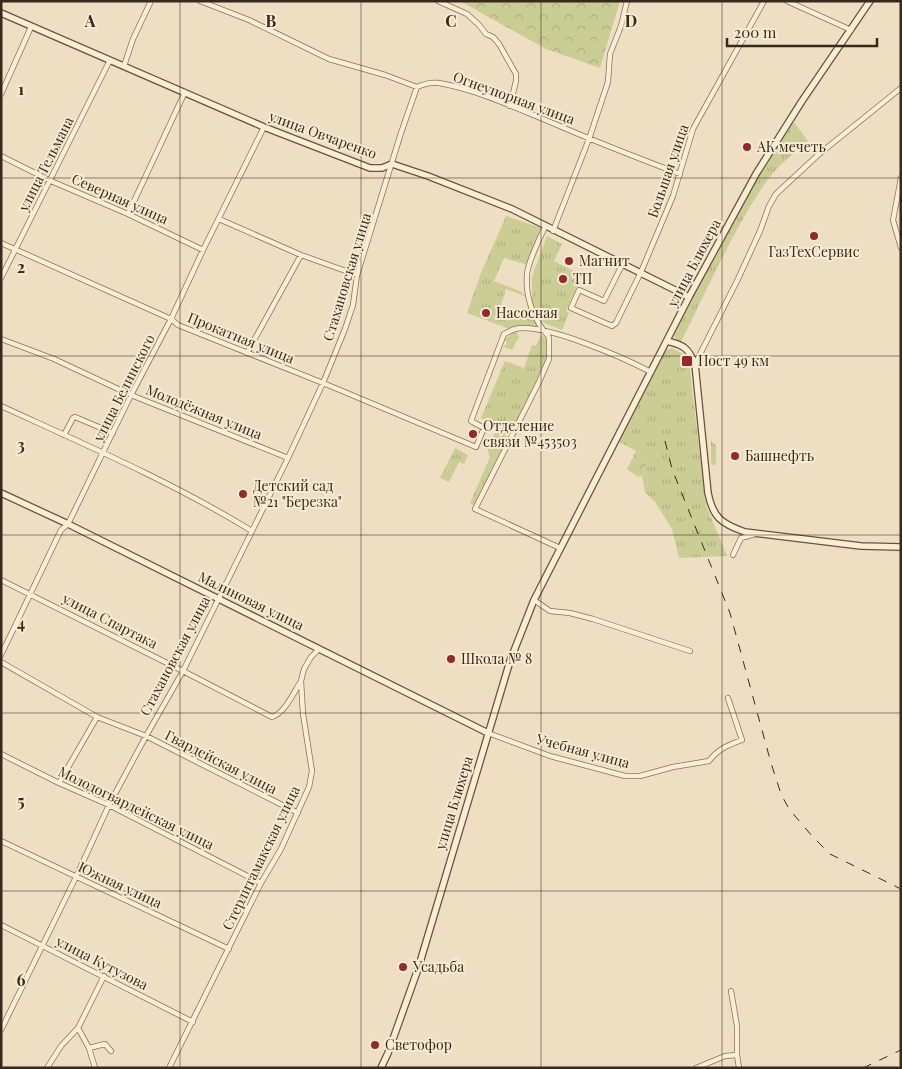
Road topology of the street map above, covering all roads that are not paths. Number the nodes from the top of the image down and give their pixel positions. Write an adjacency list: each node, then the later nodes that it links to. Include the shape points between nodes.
1 (151, 1): 12 (street)
2 (200, 1): 13 (street, Огнеупорная улица, via 249,20 329,59)
3 (438, 1): 17 (street, via 467,14 499,44 516,74)
4 (627, 1): 19 (street, via 610,54 608,82)
5 (764, 1): 22 (street, Большая улица, via 693,129)
6 (787, 1): 10 (street)
7 (870, 1): 10 (main road, улица Блюхера)
8 (1, 13): 9 (main road, улица Овчаренко)
9 (31, 26): 11 (main road, улица Овчаренко); 16 (street)
10 (850, 30): 38 (main road, улица Блюхера, via 756,174)
11 (110, 60): 12 (main road, улица Овчаренко); 24 (street, улица Тельмана)
12 (124, 66): 15 (main road, улица Овчаренко)
13 (417, 87): 17 (street, Огнеупорная улица, via 438,83); 21 (street, Стахановская улица)
14 (901, 88): 44 (street, via 818,155 776,194 734,288)
15 (185, 92): 18 (main road, улица Овчаренко); 25 (street)
16 (1, 94)
17 (510, 106): 19 (street, Огнеупорная улица)
18 (264, 127): 21 (main road, улица Овчаренко, via 370,168); 26 (street, улица Белинского)
19 (589, 139): 22 (street, Огнеупорная улица); 28 (street)
20 (1, 156): 24 (street, Северная улица)
21 (392, 164): 27 (main road, улица Овчаренко, via 512,209); 36 (street, Стахановская улица)
22 (680, 174): 35 (street, Большая улица)
23 (901, 178): 30 (street, via 893,220)
24 (50, 181): 25 (street, Северная улица); 31 (street, улица Тельмана)
25 (128, 214): 32 (street, Северная улица)
26 (218, 220): 32 (street, улица Белинского); 33 (street)
27 (545, 227): 28 (main road, улица Овчаренко); 40 (street, via 526,274 530,305)
28 (553, 231): 34 (main road, улица Овчаренко)
29 (1, 243): 31 (street, Прокатная улица)
30 (901, 248)
31 (16, 249): 37 (street, улица Тельмана); 39 (street, Прокатная улица)
32 (203, 250): 39 (street, улица Белинского)
33 (300, 256): 36 (street); 43 (street)
34 (622, 265): 35 (main road, улица Овчаренко); 35 (street, Большая улица, via 604,301 579,290 571,308 612,326)
35 (641, 272): 38 (main road, улица Овчаренко)
36 (358, 275): 46 (street, Стахановская улица, via 353,305)
37 (1, 278)
38 (689, 297): 42 (main road, улица Блюхера)
39 (171, 319): 43 (street, Прокатная улица, via 178,326); 47 (street, улица Белинского)
40 (542, 330): 45 (street, via 619,356); 46 (street, Прокатная улица, via 515,329 504,334 471,421 484,428 476,447); 58 (street, via 549,337 549,359 475,509)
41 (1, 339): 47 (street, Молодёжная улица, via 54,359)
42 (667, 341): 44 (main road, via 690,352); 45 (main road, улица Блюхера)
43 (247, 353): 46 (street, Прокатная улица)
44 (695, 364): 56 (main road, via 712,507 716,516 727,525)
45 (651, 372): 58 (main road, улица Блюхера)
46 (323, 383): 52 (street, Стахановская улица)
47 (131, 395): 49 (street, улица Белинского); 52 (street, Молодёжная улица)
48 (1, 406): 50 (street)
49 (113, 433): 50 (street, via 75,417); 51 (street, улица Белинского)
50 (64, 435): 51 (street)
51 (104, 453): 54 (street, улица Белинского); 55 (street, via 210,505)
52 (288, 458): 55 (street, Стахановская улица)
53 (1, 493): 54 (main road, Малиновая улица)
54 (68, 524): 61 (street, улица Белинского, via 61,530); 62 (main road, Малиновая улица)
55 (252, 531): 62 (street, Стахановская улица)
56 (758, 533): 57 (main road, via 817,542); 59 (street, via 741,538)
57 (901, 547)
58 (560, 548): 63 (main road, улица Блюхера)
59 (733, 554)
60 (1, 580): 61 (street, улица Спартака)
61 (30, 593): 66 (street, улица Белинского); 68 (street, улица Спартака)
62 (218, 600): 64 (main road, Малиновая улица); 68 (street, Стахановская улица)
63 (534, 600): 65 (street, via 550,611 593,619); 72 (main road, улица Блюхера, via 510,661)
64 (319, 649): 69 (street, Стерлитамакская улица, via 304,669); 72 (main road, Малиновая улица)
65 (690, 651)
66 (1, 655)
67 (1, 662): 71 (street, Гвардейская улица)
68 (183, 671): 69 (street, улица Спартака, via 272,718 282,710); 73 (street, Стахановская улица)
69 (301, 681): 77 (street, Стерлитамакская улица, via 312,771)
70 (728, 698): 72 (street, Учебная улица, via 742,740 723,748 709,761 673,766 640,776 625,776 550,756)
71 (97, 717): 73 (street, Гвардейская улица); 75 (street)
72 (488, 733): 97 (main road, улица Блюхера, via 418,969)
73 (146, 736): 76 (street, Стахановская улица); 77 (street, Гвардейская улица)
74 (1, 754): 75 (street, Молодогвардейская улица)
75 (59, 783): 76 (street, Молодогвардейская улица)
76 (109, 806): 79 (street, Стахановская улица); 80 (street, Молодогвардейская улица)
77 (298, 813): 80 (street, Стерлитамакская улица)
78 (1, 841): 79 (street, Южная улица)
79 (76, 877): 82 (street, Стахановская улица); 83 (street, Южная улица)
80 (262, 884): 83 (street, Стерлитамакская улица)
81 (1, 926): 82 (street, улица Кутузова)
82 (43, 946): 84 (street, улица Кутузова); 87 (street, Стахановская улица)
83 (229, 949): 88 (street, Стерлитамакская улица)
84 (104, 976): 88 (street, улица Кутузова); 89 (street)
85 (731, 991): 93 (street, via 737,1026)
86 (1, 1015): 87 (street)
87 (7, 1018): 90 (street, Стахановская улица)
88 (193, 1022): 96 (street, Стерлитамакская улица)
89 (78, 1028): 91 (street); 94 (street)
90 (1, 1030)
91 (89, 1048): 92 (street, via 105,1044); 95 (street)
92 (111, 1051)
93 (737, 1055): 98 (street, via 725,1056); 99 (street)
94 (47, 1068)
95 (96, 1068)
96 (169, 1068)
97 (381, 1068)
98 (696, 1068)
99 (739, 1068)

